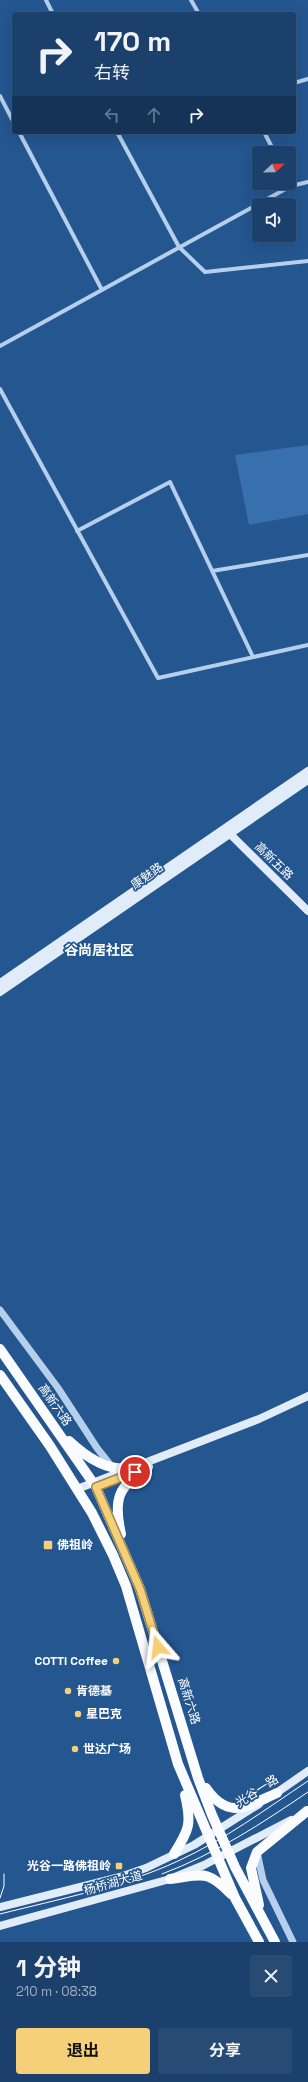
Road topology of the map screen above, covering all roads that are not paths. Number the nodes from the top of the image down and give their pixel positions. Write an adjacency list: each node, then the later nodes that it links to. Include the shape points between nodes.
1 (46, 0): 3 (street)
2 (191, 0): 4 (street)
3 (52, 12)
4 (198, 12)
5 (308, 79): 6 (street)
6 (296, 82)
7 (0, 96): 8 (street)
8 (12, 119)
9 (20, 134): 18 (street)
10 (118, 134): 16 (street)
11 (265, 134): 12 (street)
12 (271, 146)
13 (308, 182): 14 (street)
14 (296, 185)
15 (284, 190): 16 (street)
16 (179, 246): 17 (street, via 205,272); 18 (street)
17 (308, 261)
18 (102, 290): 19 (street)
19 (0, 346)
20 (0, 389): 21 (street)
21 (77, 531): 23 (street, via 170,482); 25 (street, via 158,678)
22 (308, 555): 23 (street)
23 (212, 571): 25 (street)
24 (308, 645): 25 (street)
25 (253, 657)
26 (308, 771): 28 (main road, 康魅路)
27 (308, 780): 28 (main road, 康魅路)
28 (227, 831): 29 (main road, 高新五路); 30 (main road, 康魅路); 31 (main road, 康魅路)
29 (308, 911)
30 (0, 983)
31 (0, 992)
32 (0, 1310): 39 (street)
33 (0, 1349): 37 (main road, 高新六路)
34 (0, 1375): 42 (main road)
35 (308, 1396): 38 (main road, via 259,1419)
36 (308, 1401): 40 (main road, via 261,1424)
37 (56, 1429): 39 (main road, via 82,1453); 41 (main road, 高新六路)
38 (136, 1466): 39 (main road, via 125,1470); 41 (main road)
39 (112, 1467)
40 (148, 1467): 41 (main road); 43 (main road, via 127,1481 120,1492 118,1523)
41 (95, 1485): 42 (main road); 43 (main road, 高新六路)
42 (79, 1491): 44 (main road, via 113,1554 126,1586)
43 (125, 1553): 46 (main road, 高新六路, via 140,1589)
44 (178, 1764): 50 (main road); 53 (main road, via 190,1814 187,1833)
45 (308, 1771): 47 (main road, 光谷一路)
46 (198, 1778): 47 (main road, via 218,1803 232,1809 242,1808); 49 (main road, 高新六路)
47 (277, 1793): 49 (main road, 光谷一路)
48 (308, 1811): 51 (main road); 52 (main road)
49 (219, 1830): 50 (main road, 杨桥湖大道); 52 (main road, 高新六路)
50 (208, 1836): 53 (main road, 杨桥湖大道); 54 (main road)
51 (257, 1852): 58 (main road, via 251,1868); 62 (street, via 263,1880)
52 (229, 1853): 54 (main road, 杨桥湖大道); 58 (main road, 高新六路)
53 (174, 1854): 57 (main road, 杨桥湖大道, via 120,1877)
54 (218, 1858): 55 (main road, 杨桥湖大道); 56 (main road)
55 (170, 1879): 56 (main road, via 204,1875 213,1877); 59 (main road, 杨桥湖大道)
56 (235, 1898): 60 (main road)
57 (0, 1907)
58 (262, 1916): 61 (main road, 高新六路)
59 (0, 1926)
60 (259, 1942)
61 (274, 1942)
62 (293, 1942)

